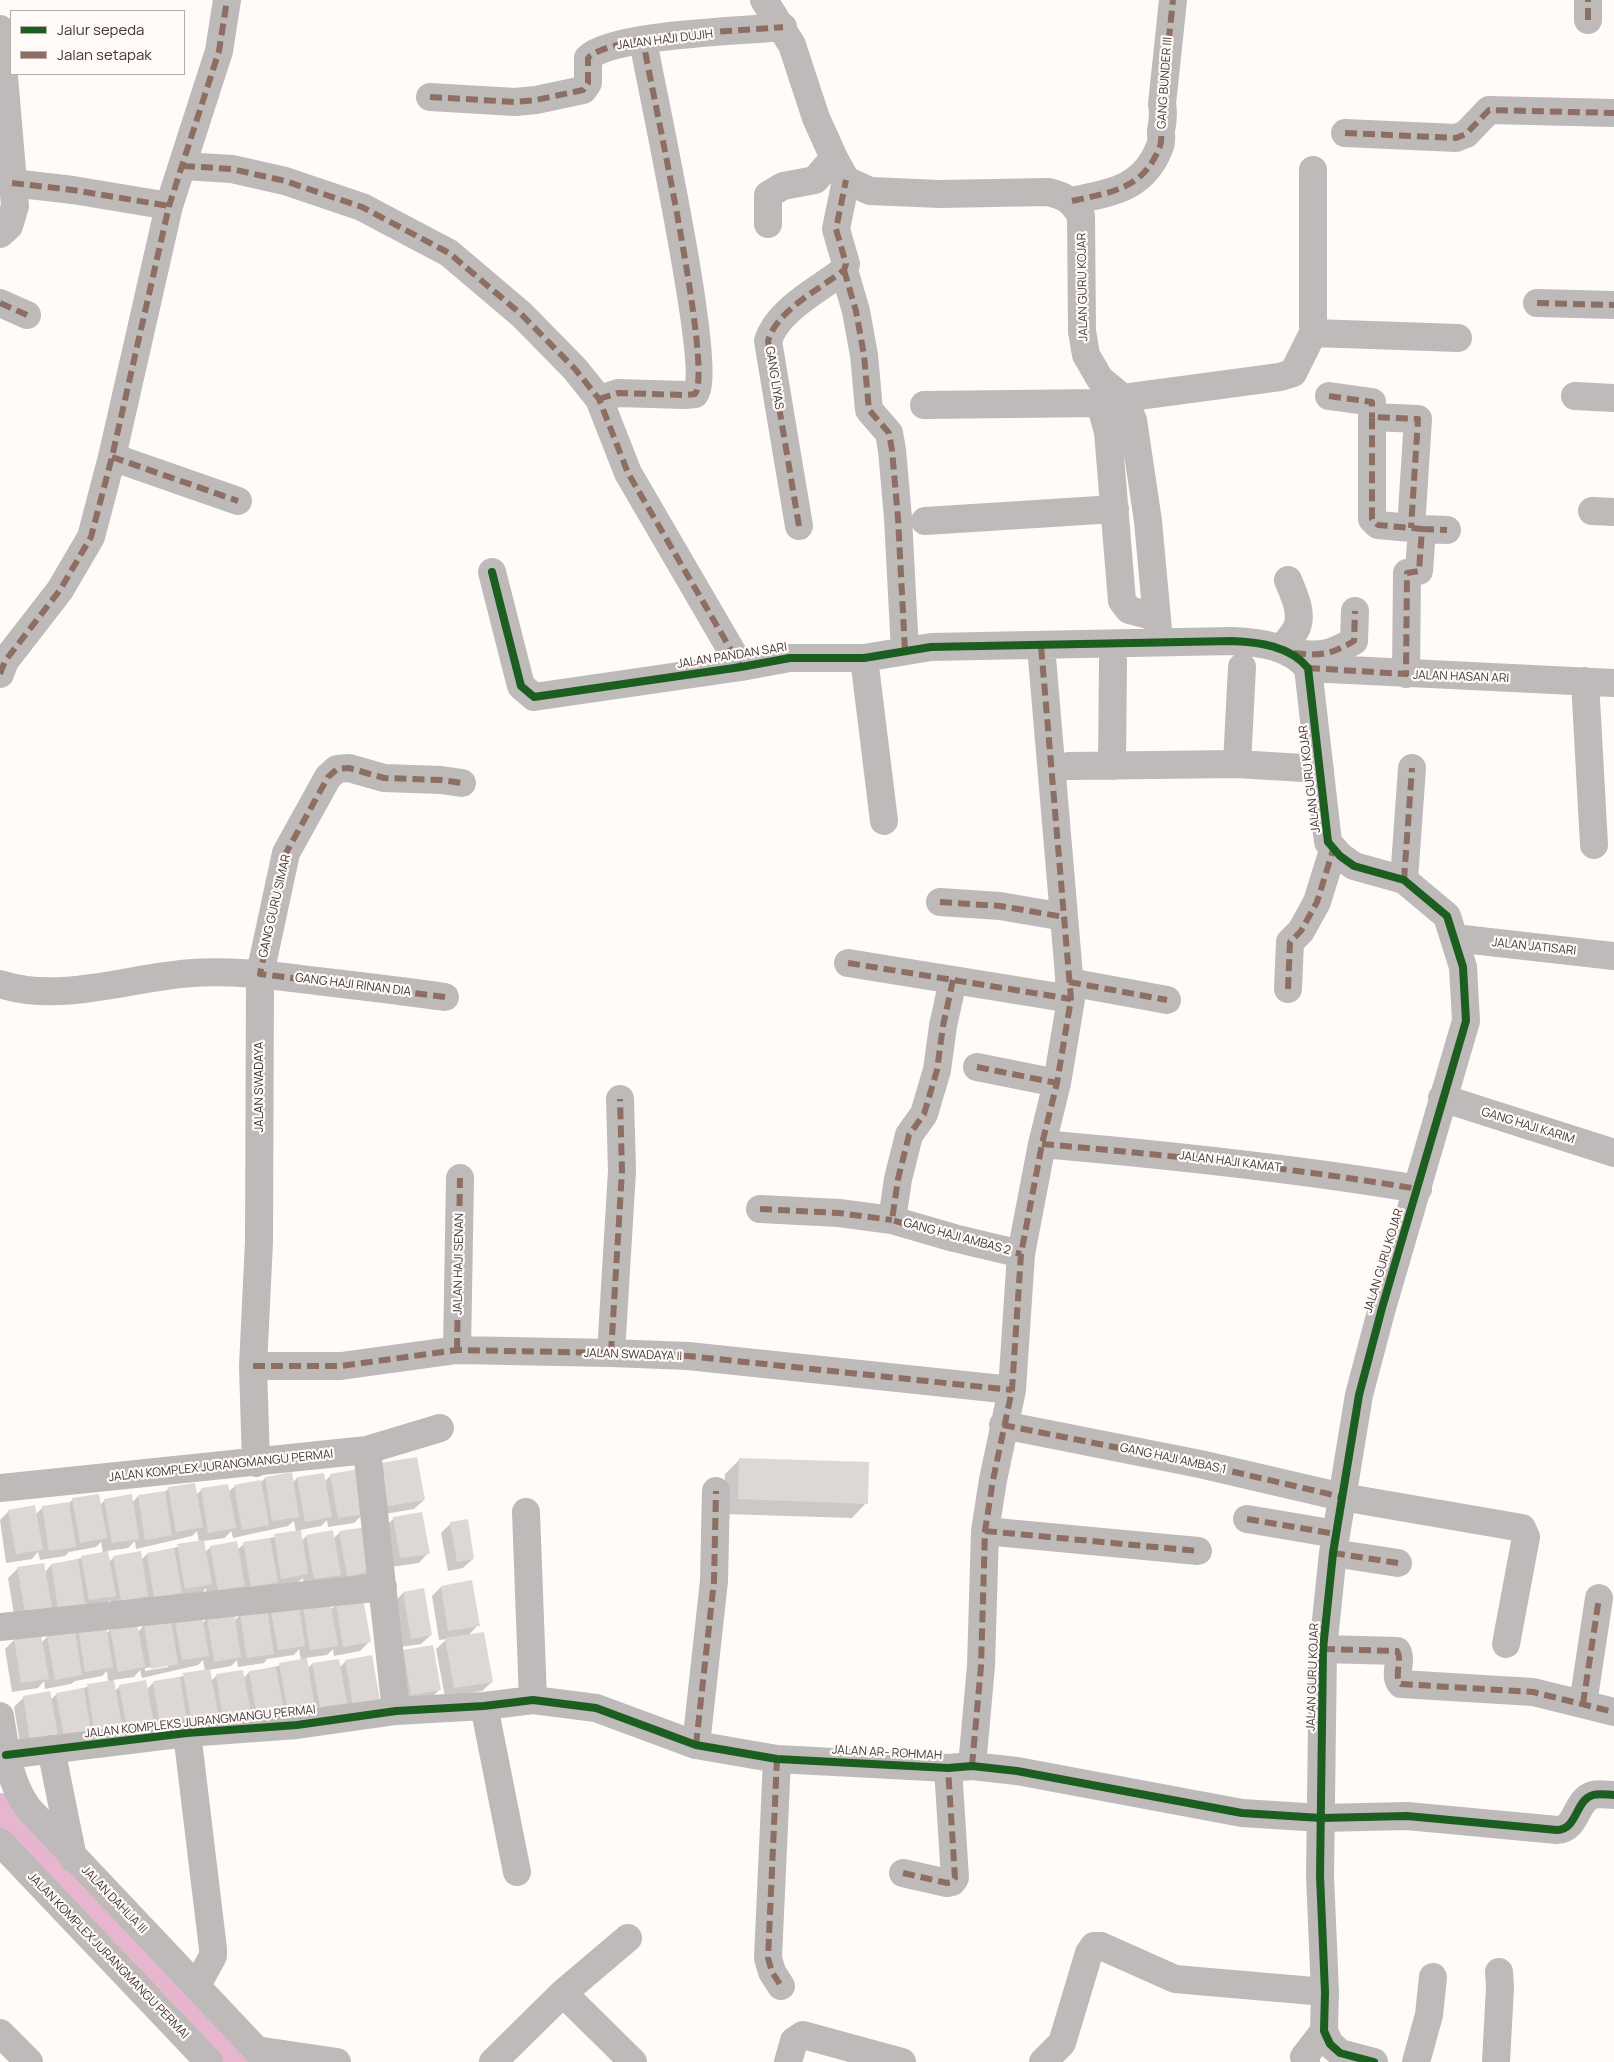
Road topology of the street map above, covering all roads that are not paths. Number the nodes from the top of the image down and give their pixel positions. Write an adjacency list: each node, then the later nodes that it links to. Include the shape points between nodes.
1 (227, 0): 11 (street, via 219,51)
2 (764, 0): 4 (street)
3 (1173, 0): 15 (street, GANG BUNDER III, via 1161,144 1151,165 1143,176 1114,191)
4 (783, 27): 6 (street, JALAN HAJI DUJIH); 13 (street)
5 (0, 29): 9 (street)
6 (643, 40): 7 (street, JALAN HAJI DUJIH, via 593,52 588,58 588,83 583,90 515,102); 29 (street, via 689,285 698,353 698,384 694,394 685,396 618,393)
7 (430, 97)
8 (1614, 113): 10 (street, via 1489,110 1466,134 1456,138)
9 (4, 132): 14 (street)
10 (1345, 132)
11 (183, 166): 16 (street); 29 (street, via 232,169 285,181 362,207 449,253 522,315 575,369)
12 (1313, 170): 24 (street)
13 (840, 181): 15 (street, via 870,191 940,194 1048,192 1064,195); 17 (street, via 815,180 783,186 768,195); 19 (street, via 836,229 846,264)
14 (12, 183): 16 (street); 18 (street, via 15,206 8,226)
15 (1072, 202): 30 (street, JALAN GURU KOJAR, via 1082,216 1082,332 1086,355)
16 (169, 206): 33 (street)
17 (768, 224)
18 (0, 234)
19 (844, 270): 37 (street, GANG LIYAS, via 772,328 768,341); 44 (street, via 864,355 869,410 889,433 892,450)
20 (0, 303): 23 (street)
21 (1537, 303): 22 (street)
22 (1614, 306)
23 (27, 315)
24 (1313, 333): 25 (street); 30 (street, via 1293,373 1288,376)
25 (1458, 338)
26 (1329, 396): 32 (street, via 1372,402)
27 (1575, 396): 28 (street)
28 (1614, 398)
29 (599, 399): 48 (street, via 628,474)
30 (1112, 400): 31 (street); 35 (street, via 1108,432); 42 (street, via 1134,429 1148,521)
31 (924, 405)
32 (1372, 416): 38 (street, via 1418,419); 38 (street, via 1372,519 1378,525)
33 (112, 457): 34 (street); 50 (street, via 91,537 60,590 5,661)
34 (238, 501)
35 (1115, 509): 36 (street); 42 (street, via 1122,601 1129,610)
36 (925, 521)
37 (799, 526)
38 (1426, 529): 51 (street, via 1419,571 1407,573)
39 (492, 572): 48 (street, JALAN PANDAN SARI, via 521,686 534,697)
40 (1288, 580): 45 (street, via 1296,598 1299,622)
41 (1355, 611): 45 (street, via 1354,641 1321,656)
42 (1158, 629): 43 (street, JALAN PANDAN SARI); 45 (street, via 1250,642)
43 (1041, 646): 44 (street, JALAN PANDAN SARI, via 931,647); 65 (street, via 1056,792)
44 (905, 651): 46 (street, JALAN PANDAN SARI)
45 (1293, 657): 51 (street, JALAN HASAN ARI); 58 (street, JALAN GURU KOJAR)
46 (864, 658): 48 (street, JALAN PANDAN SARI, via 790,658); 60 (street)
47 (1113, 660): 56 (street)
48 (741, 667)
49 (1242, 667): 54 (street)
50 (0, 674)
51 (1406, 674): 52 (street, JALAN HASAN ARI)
52 (1585, 682): 53 (street, JALAN HASAN ARI); 61 (street)
53 (1614, 683)
54 (1237, 764): 56 (street); 58 (street)
55 (1069, 766): 56 (street)
56 (1112, 766)
57 (1412, 768): 63 (street)
58 (1320, 769): 62 (street, JALAN GURU KOJAR, via 1328,842)
59 (462, 783): 69 (street, GANG GURU SIMAR, via 397,780 349,768 337,769 328,777 286,853)
60 (884, 821)
61 (1594, 845)
62 (1333, 850): 63 (street, JALAN GURU KOJAR, via 1364,870); 72 (street, via 1317,902 1301,931 1290,942)
63 (1404, 880): 66 (street, JALAN GURU KOJAR, via 1447,916)
64 (940, 902): 65 (street, via 1000,906)
65 (1064, 917): 73 (street)
66 (1454, 938): 67 (street, JALAN JATISARI); 78 (street, JALAN GURU KOJAR, via 1464,967 1466,1021)
67 (1614, 956)
68 (848, 963): 70 (street)
69 (260, 974): 71 (street, via 192,973 90,988 49,990 11,988); 74 (street, GANG HAJI RINAN DIA); 89 (street, JALAN SWADAYA, via 259,1242)
70 (953, 980): 73 (street); 85 (street, GANG HAJI AMBAS 2, via 937,1070 924,1114 909,1136)
71 (0, 984)
72 (1288, 989)
73 (1070, 991): 75 (street); 77 (street)
74 (446, 997)
75 (1166, 1000)
76 (977, 1067): 77 (street)
77 (1057, 1083): 80 (street)
78 (1442, 1098): 81 (street, GANG HAJI KARIM); 83 (street, JALAN GURU KOJAR)
79 (620, 1099): 88 (street, via 622,1171)
80 (1042, 1144): 83 (street, JALAN HAJI KAMAT, via 1178,1156); 86 (street)
81 (1614, 1153)
82 (460, 1178): 87 (street, JALAN HAJI SENAN)
83 (1418, 1189): 97 (street, JALAN GURU KOJAR, via 1359,1395)
84 (760, 1208): 85 (street, GANG HAJI AMBAS 2)
85 (892, 1220): 86 (street, GANG HAJI AMBAS 2)
86 (1021, 1254): 90 (street)
87 (458, 1350): 88 (street, JALAN SWADAYA II); 89 (street, JALAN SWADAYA II, via 341,1366)
88 (611, 1353): 90 (street, JALAN SWADAYA II, via 688,1356)
89 (253, 1366): 94 (street, JALAN SWADAYA)
90 (1012, 1390): 91 (street)
91 (1003, 1425): 97 (street, GANG HAJI AMBAS 1, via 1200,1464); 100 (street)
92 (440, 1428): 93 (street, JALAN KOMPLEX JURANGMANGU PERMAI)
93 (367, 1450): 94 (street, JALAN KOMPLEX JURANGMANGU PERMAI); 104 (street)
94 (256, 1463): 95 (street, JALAN KOMPLEX JURANGMANGU PERMAI)
95 (0, 1488)
96 (716, 1491): 116 (street, via 714,1581)
97 (1342, 1497): 101 (street, JALAN GURU KOJAR); 107 (street, GANG HAJI AMBAS 1, via 1522,1528 1526,1537)
98 (526, 1512): 109 (street)
99 (1248, 1519): 101 (street)
100 (985, 1531): 102 (street); 120 (street, via 981,1666)
101 (1334, 1544): 103 (street); 108 (street, JALAN GURU KOJAR)
102 (1198, 1552)
103 (1398, 1563)
104 (383, 1586): 106 (street); 112 (street)
105 (1599, 1598): 110 (street)
106 (0, 1627)
107 (1506, 1644)
108 (1324, 1649): 110 (street, via 1397,1651 1401,1684 1533,1692); 122 (street, JALAN GURU KOJAR)
109 (534, 1700): 111 (street, JALAN AR- ROHMAH); 116 (street, JALAN AR- ROHMAH, via 596,1708)
110 (1583, 1704): 113 (street)
111 (484, 1706): 112 (street, JALAN AR- ROHMAH); 125 (street)
112 (396, 1711): 115 (street, JALAN KOMPLEKS JURANGMANGU PERMAI, via 297,1725)
113 (1614, 1712)
114 (0, 1716): 118 (street, JALAN DAHLIA III)
115 (187, 1734): 117 (street, JALAN KOMPLEKS JURANGMANGU PERMAI); 130 (street, via 213,1948)
116 (696, 1745): 119 (street, JALAN AR- ROHMAH)
117 (51, 1749): 118 (street, JALAN KOMPLEKS JURANGMANGU PERMAI); 124 (street)
118 (6, 1754): 124 (street, JALAN DAHLIA III, via 19,1796)
119 (777, 1759): 120 (street, JALAN AR- ROHMAH); 131 (street, via 768,1958)
120 (960, 1767): 122 (street, JALAN AR- ROHMAH, via 1018,1771 1242,1813); 126 (street, via 955,1878 947,1883)
121 (1614, 1795): 122 (street, JALAN AR- ROHMAH, via 1598,1794 1587,1798 1568,1827 1557,1830 1407,1816)
122 (1321, 1818): 132 (street, JALAN GURU KOJAR)
123 (2, 1850): 138 (street, JALAN KOMPLEX JURANGMANGU PERMAI)
124 (73, 1858): 130 (street, JALAN DAHLIA III)
125 (516, 1872)
126 (903, 1873)
127 (628, 1938): 133 (street)
128 (1499, 1972): 148 (street)
129 (1432, 1977): 147 (street, via 1429,2014)
130 (197, 1985): 136 (street, JALAN DAHLIA III)
131 (781, 1986)
132 (1325, 1992): 134 (street, JALAN GURU KOJAR); 144 (street, via 1175,1979 1101,1946 1094,1946 1089,1953 1062,2043)
133 (563, 1993): 140 (street); 141 (street)
134 (1324, 2031): 145 (street, via 1304,2057); 146 (street, via 1330,2044 1340,2053)
135 (0, 2033): 137 (street)
136 (262, 2056): 139 (street)
137 (29, 2062)
138 (209, 2062)
139 (337, 2062)
140 (492, 2062)
141 (633, 2062)
142 (788, 2062): 143 (street, via 794,2041 803,2035)
143 (902, 2062)
144 (1043, 2062)
145 (1306, 2062)
146 (1374, 2062)
147 (1416, 2062)
148 (1496, 2062)

